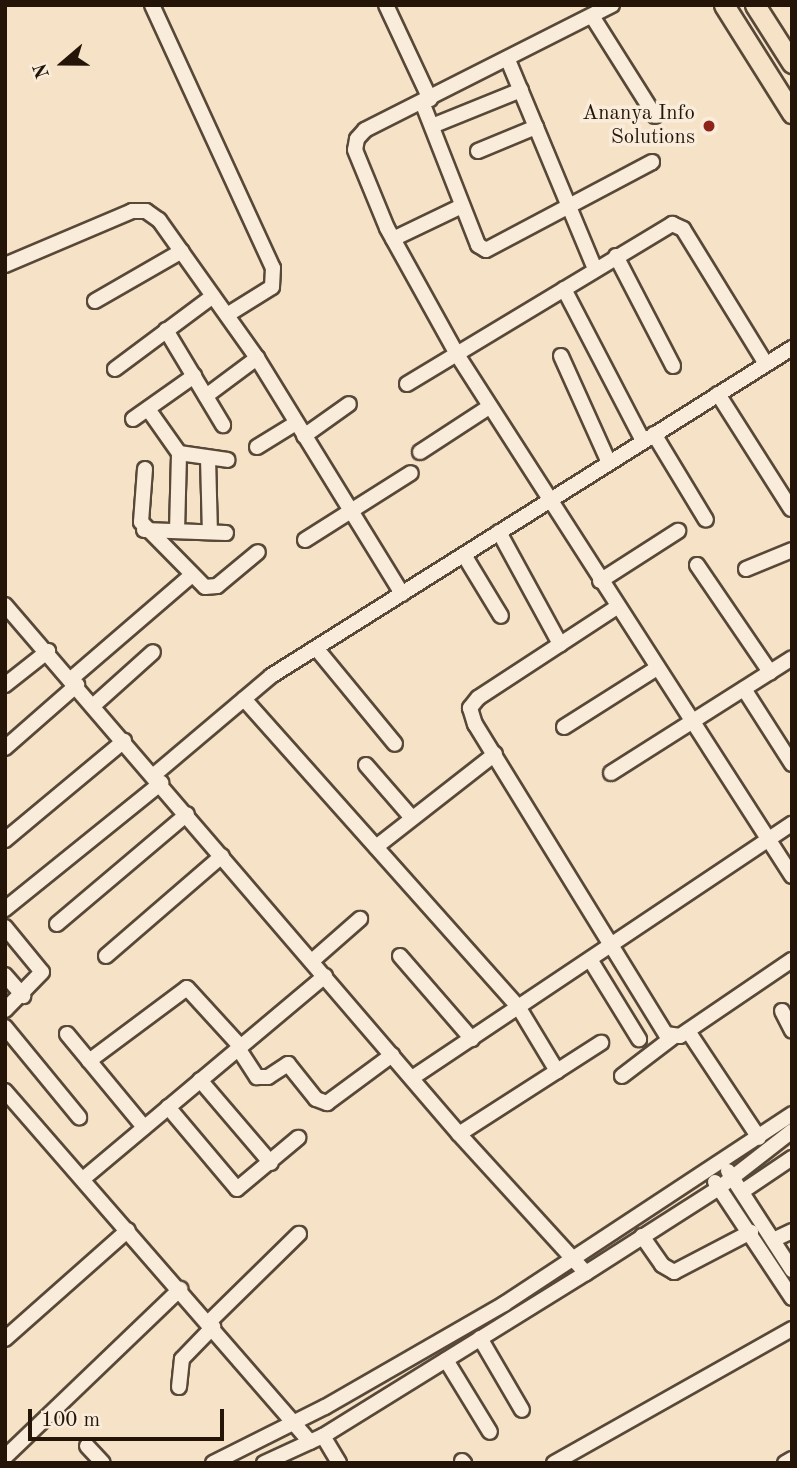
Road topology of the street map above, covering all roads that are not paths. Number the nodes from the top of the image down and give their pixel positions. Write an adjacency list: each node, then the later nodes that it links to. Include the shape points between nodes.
1 (152, 5): 27 (street, via 273,268 272,287)
2 (386, 5): 10 (street)
3 (612, 5): 6 (street)
4 (724, 5): 11 (main road)
5 (755, 5): 8 (main road)
6 (592, 16): 7 (street); 12 (street)
7 (508, 60): 9 (street); 10 (street)
8 (791, 61)
9 (521, 90): 13 (street); 14 (street)
10 (426, 101): 13 (street); 19 (street, via 365,130 357,139 359,160)
11 (792, 113)
12 (655, 116)
13 (432, 126): 17 (street)
14 (536, 127): 15 (street); 18 (street)
15 (478, 151)
16 (652, 162): 18 (street)
17 (462, 206): 18 (street, via 478,245 486,250); 19 (street)
18 (569, 208): 23 (street)
19 (393, 239): 30 (street)
20 (182, 251): 22 (street, via 159,219 146,211 132,211); 25 (street); 26 (street)
21 (616, 256): 23 (street); 33 (street, via 665,227 683,229); 34 (street)
22 (5, 265)
23 (595, 269): 24 (street)
24 (564, 289): 30 (street); 46 (street)
25 (213, 296): 27 (street); 28 (street)
26 (95, 301)
27 (228, 315): 32 (street)
28 (166, 330): 35 (street); 36 (street)
29 (792, 348): 33 (street)
30 (458, 356): 37 (street); 41 (street)
31 (561, 356): 52 (street)
32 (257, 358): 39 (street); 45 (street)
33 (766, 364): 38 (street)
34 (673, 366)
35 (115, 369)
36 (194, 376): 39 (street); 42 (street)
37 (407, 384)
38 (718, 394): 46 (street); 56 (street)
39 (206, 396): 44 (street)
40 (349, 404): 45 (street)
41 (489, 407): 48 (street); 55 (street)
42 (148, 409): 43 (street); 49 (street)
43 (134, 419)
44 (223, 425)
45 (300, 429): 47 (street); 57 (street)
46 (648, 438): 52 (street); 58 (street)
47 (257, 447)
48 (420, 452)
49 (179, 453): 50 (street); 60 (street)
50 (208, 458): 51 (street); 62 (street)
51 (229, 460)
52 (609, 463): 55 (street)
53 (145, 469): 59 (street, via 140,513)
54 (411, 473): 57 (street)
55 (547, 502): 64 (street); 72 (street)
56 (791, 509)
57 (351, 511): 65 (street); 73 (street)
58 (706, 520)
59 (145, 530): 60 (street); 71 (street)
60 (177, 531): 62 (street)
61 (678, 531): 72 (street)
62 (210, 532): 63 (street)
63 (226, 533)
64 (499, 533): 68 (street); 77 (street)
65 (305, 540)
66 (792, 550): 70 (street)
67 (258, 552): 71 (street, via 211,588)
68 (464, 555): 73 (street); 76 (street)
69 (697, 565): 83 (street)
70 (747, 569)
71 (192, 575): 84 (street)
72 (600, 582): 75 (street)
73 (402, 594): 78 (street)
74 (5, 605): 79 (street)
75 (617, 607): 77 (street); 82 (street)
76 (501, 616)
77 (561, 644): 94 (street, via 472,703 470,715)
78 (316, 648): 87 (street); 92 (street)
79 (48, 651): 84 (street); 85 (street)
80 (153, 652): 88 (street)
81 (792, 658): 83 (street)
82 (657, 668): 89 (street); 90 (street)
83 (770, 672): 86 (street)
84 (74, 682): 88 (street); 93 (street)
85 (5, 685)
86 (744, 689): 89 (street); 95 (street)
87 (244, 699): 98 (street); 104 (street)
88 (94, 705): 91 (street)
89 (692, 723): 97 (street); 102 (street)
90 (564, 727)
91 (124, 741): 98 (street); 103 (street)
92 (395, 744)
93 (5, 748)
94 (495, 754): 100 (street); 111 (street)
95 (792, 764)
96 (366, 765): 100 (street)
97 (611, 773)
98 (157, 779): 99 (street); 107 (street)
99 (187, 814): 105 (street); 109 (street)
100 (412, 818): 104 (street)
101 (792, 824): 102 (street)
102 (767, 839): 106 (street); 111 (street)
103 (5, 840)
104 (376, 847): 120 (street)
105 (222, 856): 112 (street); 115 (street)
106 (792, 876)
107 (5, 909)
108 (360, 919): 115 (street)
109 (57, 924)
110 (5, 927): 119 (street, via 42,972)
111 (611, 948): 116 (street); 127 (street, via 666,1034)
112 (106, 956)
113 (400, 956): 128 (street)
114 (792, 960): 124 (street)
115 (312, 961): 118 (street)
116 (591, 961): 120 (street); 129 (street)
117 (5, 975): 119 (street)
118 (325, 976): 131 (street); 132 (street)
119 (23, 996): 121 (street)
120 (519, 1008): 128 (street); 134 (street)
121 (5, 1010)
122 (782, 1011): 125 (street)
123 (5, 1027): 141 (street)
124 (688, 1031): 127 (street); 146 (street)
125 (792, 1031)
126 (67, 1034): 133 (street)
127 (673, 1037): 135 (street)
128 (472, 1039): 136 (street)
129 (639, 1039)
130 (601, 1043): 134 (street)
131 (239, 1047): 132 (street, via 257,1077 268,1077 288,1064 316,1099 327,1103); 133 (street, via 187,988); 137 (street)
132 (392, 1055): 136 (street)
133 (89, 1061): 142 (street)
134 (557, 1071): 144 (street)
135 (622, 1076)
136 (412, 1078): 144 (street)
137 (200, 1080): 139 (street); 148 (street)
138 (5, 1091): 152 (street)
139 (167, 1107): 142 (street); 148 (street, via 237,1189)
140 (792, 1114): 146 (street)
141 (79, 1117)
142 (144, 1127): 152 (street)
143 (792, 1131): 151 (street)
144 (459, 1134): 161 (street)
145 (298, 1138): 148 (street)
146 (759, 1138): 149 (street)
147 (792, 1158): 154 (street)
148 (271, 1163)
149 (723, 1164): 150 (street); 151 (street)
150 (708, 1172): 153 (street); 161 (street)
151 (733, 1176): 153 (street); 154 (street)
152 (83, 1179): 155 (street)
153 (719, 1188): 157 (street); 159 (street)
154 (743, 1191): 160 (street)
155 (128, 1230): 164 (street); 169 (street)
156 (792, 1231): 160 (street)
157 (751, 1232): 159 (street, via 674,1272 662,1265); 165 (street)
158 (299, 1234): 166 (street)
159 (642, 1236): 163 (street)
160 (774, 1240): 162 (street)
161 (574, 1259): 163 (street); 173 (street)
162 (792, 1270)
163 (586, 1273): 168 (street)
164 (180, 1289): 166 (street); 177 (street)
165 (792, 1298)
166 (211, 1325): 171 (street, via 182,1359); 173 (street)
167 (792, 1329): 183 (street)
168 (480, 1338): 170 (street); 172 (street)
169 (5, 1339)
170 (446, 1360): 174 (street); 175 (street)
171 (179, 1387)
172 (522, 1410)
173 (297, 1422): 175 (street); 180 (street)
174 (490, 1433)
175 (317, 1439): 181 (street); 182 (street)
176 (87, 1446): 179 (street)
177 (5, 1457)
178 (792, 1459): 184 (street)
179 (103, 1463)
180 (213, 1463)
181 (264, 1463)
182 (339, 1463)
183 (554, 1463)
184 (785, 1463)

